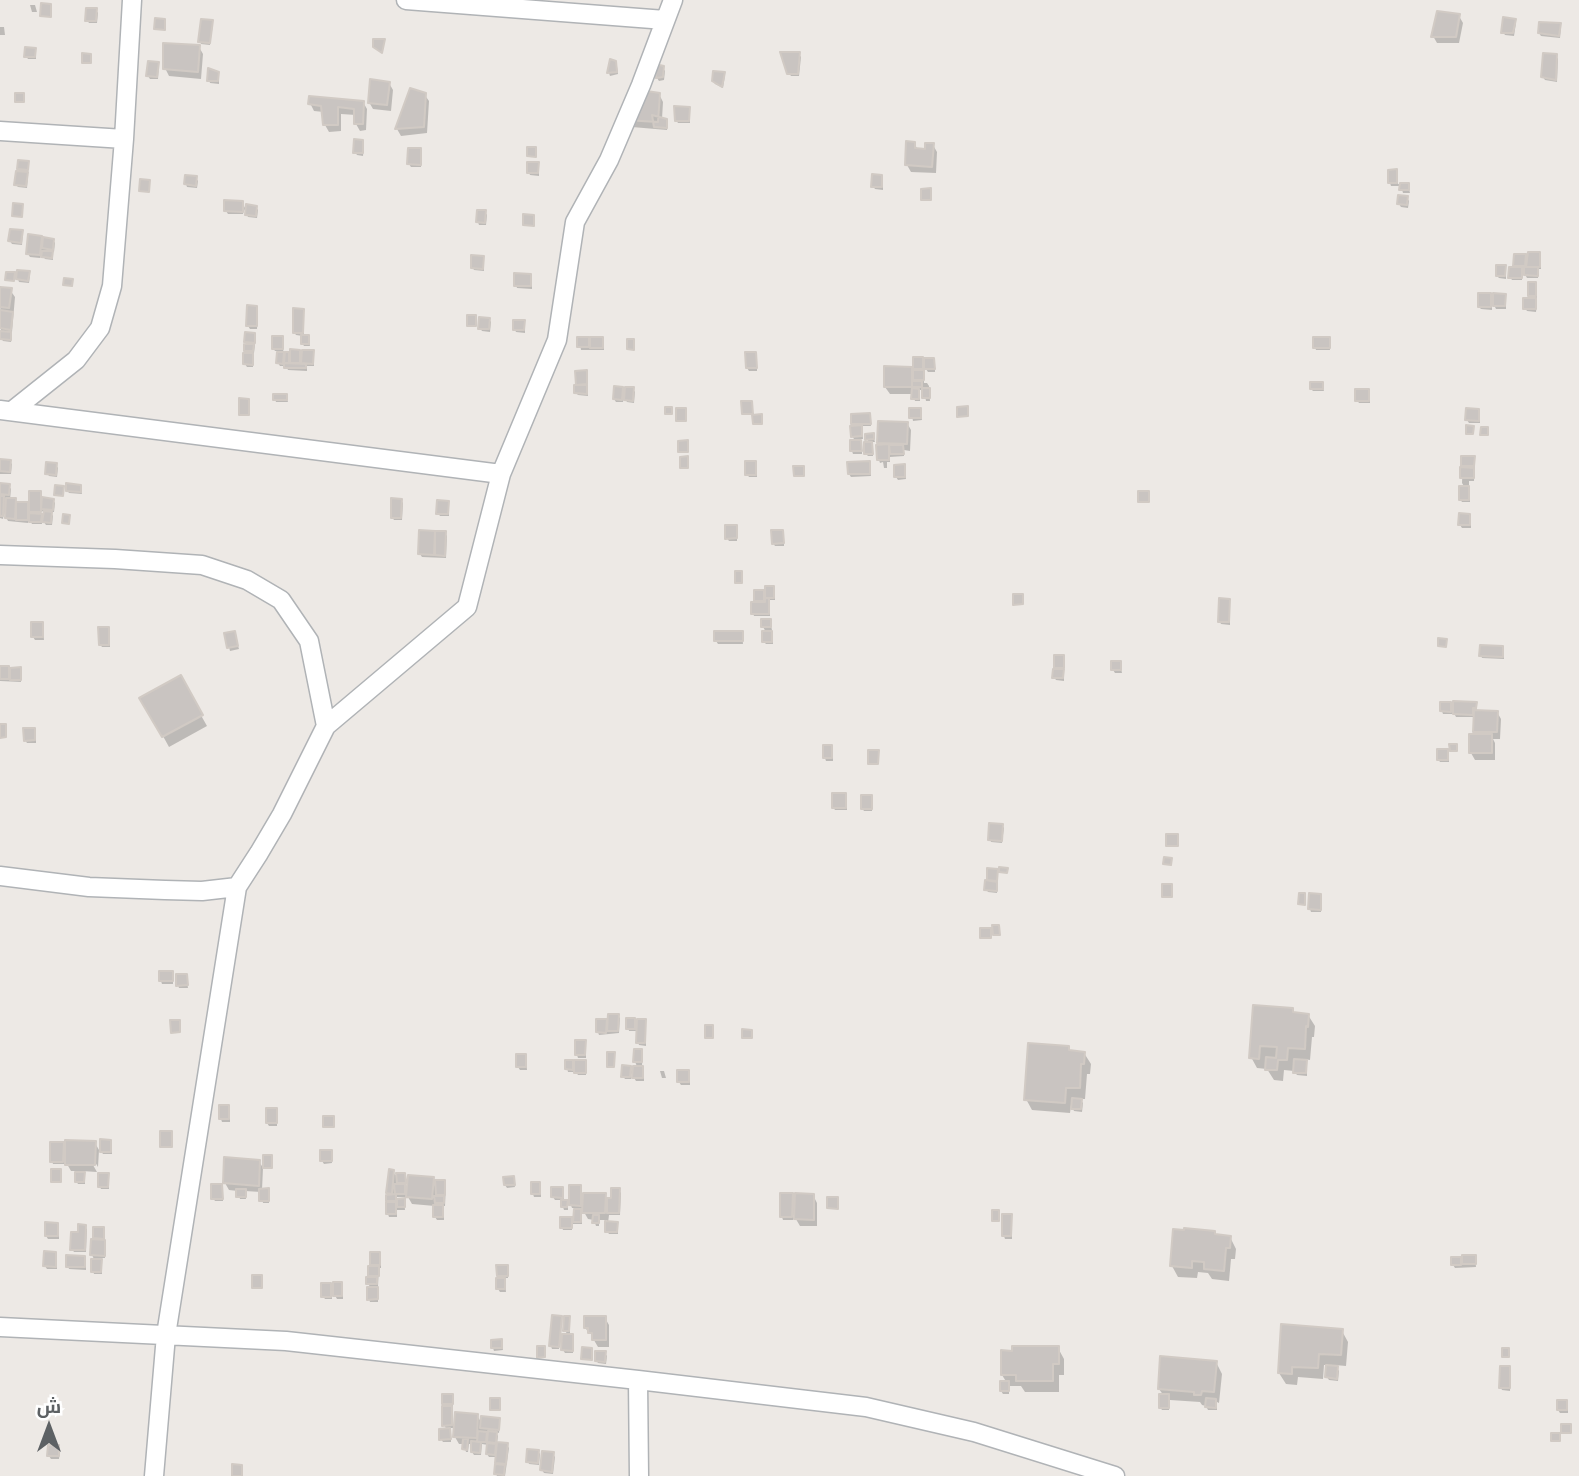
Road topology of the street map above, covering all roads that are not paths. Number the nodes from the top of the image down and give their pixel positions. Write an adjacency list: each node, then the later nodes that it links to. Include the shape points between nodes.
1 (132, 0): 6 (street)
2 (406, 0): 4 (street)
3 (673, 0): 4 (street)
4 (665, 20): 8 (street, via 609,160 575,222 557,340)
5 (0, 131): 6 (street)
6 (124, 139): 7 (street, via 112,286 100,328 76,360)
7 (6, 411): 8 (street)
8 (501, 474): 10 (street, via 467,607)
9 (0, 555): 10 (street, via 202,565 247,580 281,600 309,641)
10 (326, 726): 12 (street, via 282,814)
11 (0, 876): 12 (street, via 89,887 202,891)
12 (237, 887): 14 (street)
13 (0, 1326): 14 (street)
14 (166, 1335): 15 (street, via 286,1341); 16 (street)
15 (638, 1380): 17 (street); 18 (street, via 866,1407 974,1432)
16 (154, 1476)
17 (639, 1476)
18 (1115, 1476)

